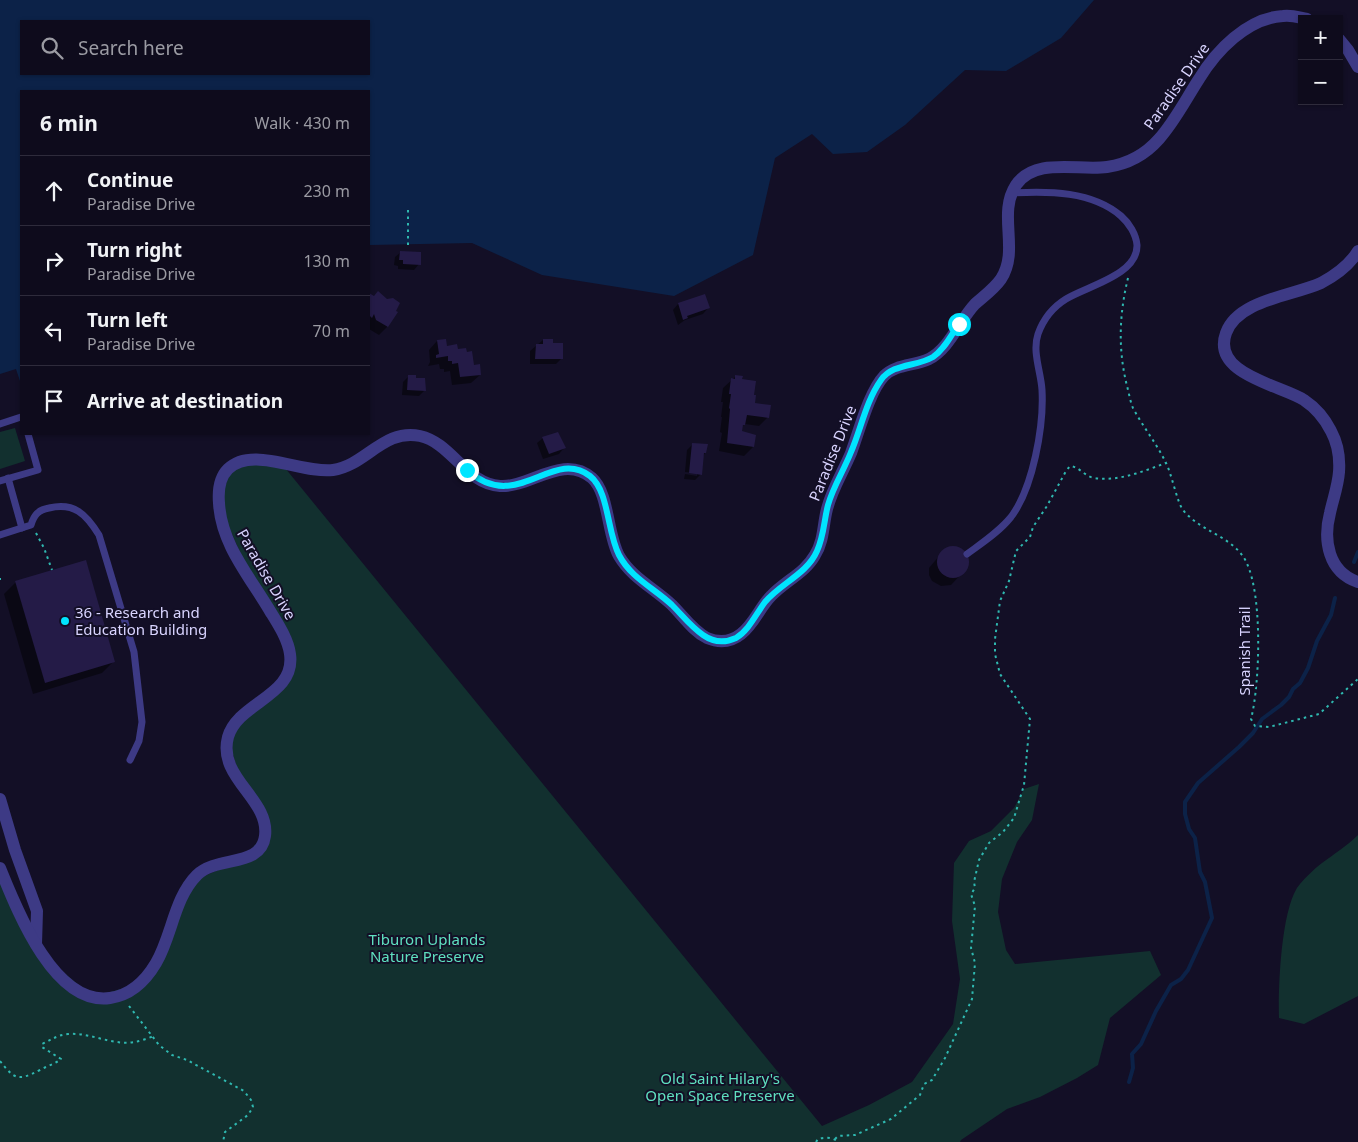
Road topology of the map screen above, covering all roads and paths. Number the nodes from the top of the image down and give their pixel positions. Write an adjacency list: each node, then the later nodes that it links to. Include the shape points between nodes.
1 (1298, 17): 4 (street, Paradise Drive, via 1274,17 1254,25 1232,40 1203,72 1164,134 1142,155 1106,167 1035,171 1020,180)
2 (1343, 44): 3 (street)
3 (1358, 67)
4 (1012, 193): 8 (lane, via 1052,192 1087,198 1111,207 1126,220 1136,238 1137,251); 25 (street, Paradise Drive, via 1008,210 1009,256 1001,278 964,317 940,351 924,361 893,369 881,380 829,501 815,556 771,596 742,634 732,639 716,641 702,634 626,567 614,544 601,491 596,482 583,472 562,470 513,485 495,486 478,479 447,450 414,435 394,437 356,462 338,469 313,470 257,459 232,465 221,479 218,491 224,531 284,636 291,657 290,669 284,680 241,716 232,728 226,746 234,774 263,819 264,839 251,856 212,865 197,875 181,899 154,968 142,983 121,995 100,998 73,988)
5 (408, 208): 6 (path)
6 (408, 245)
7 (1358, 251): 20 (street, via 1344,268 1327,280 1261,303 1241,314 1229,326 1225,341 1227,356 1238,369 1303,400 1318,412 1330,429 1338,453 1339,471 1327,543 1330,557 1338,570)
8 (1131, 264): 12 (path, Spanish Trail, via 1119,326 1122,365 1132,406); 18 (lane, via 1118,274 1065,299 1047,315 1036,345 1043,415 1022,500 993,536)
9 (20, 417): 10 (lane)
10 (0, 424)
11 (28, 435): 13 (lane, via 38,470)
12 (1166, 463): 21 (path, Spanish Trail, via 1181,508 1194,522 1224,539 1243,555 1252,577 1258,648 1251,718 1255,726 1269,727 1319,714); 29 (path, via 1119,477 1099,478 1070,466 1030,537 1016,551 1000,601 994,638 1000,674 1030,719 1024,785 1014,818 989,843 980,860 971,894 975,906 971,948 975,963 972,999 945,1058 932,1080 924,1084 920,1095 891,1119 855,1135)
13 (8, 478): 14 (lane); 16 (lane)
14 (0, 481)
15 (31, 525): 16 (lane); 19 (path); 22 (lane, via 34,515 41,509 62,505 75,508 90,521 99,535 134,652 142,722 139,741)
16 (22, 528): 17 (lane)
17 (0, 535)
18 (967, 554)
19 (52, 570)
20 (1358, 582)
21 (1358, 679)
22 (130, 760)
23 (0, 799): 25 (street, via 37,911)
24 (0, 868): 25 (street, Paradise Drive)
25 (36, 944)
26 (137, 1016): 27 (path)
27 (154, 1036): 28 (path, via 134,1042 69,1034 54,1037 42,1047 61,1059 28,1077 9,1073); 30 (path, via 172,1054 244,1091 251,1100 248,1115 226,1132)
28 (0, 1061)
29 (835, 1139): 31 (path, via 818,1138); 32 (path)
30 (223, 1142)
31 (816, 1142)
32 (838, 1142)

